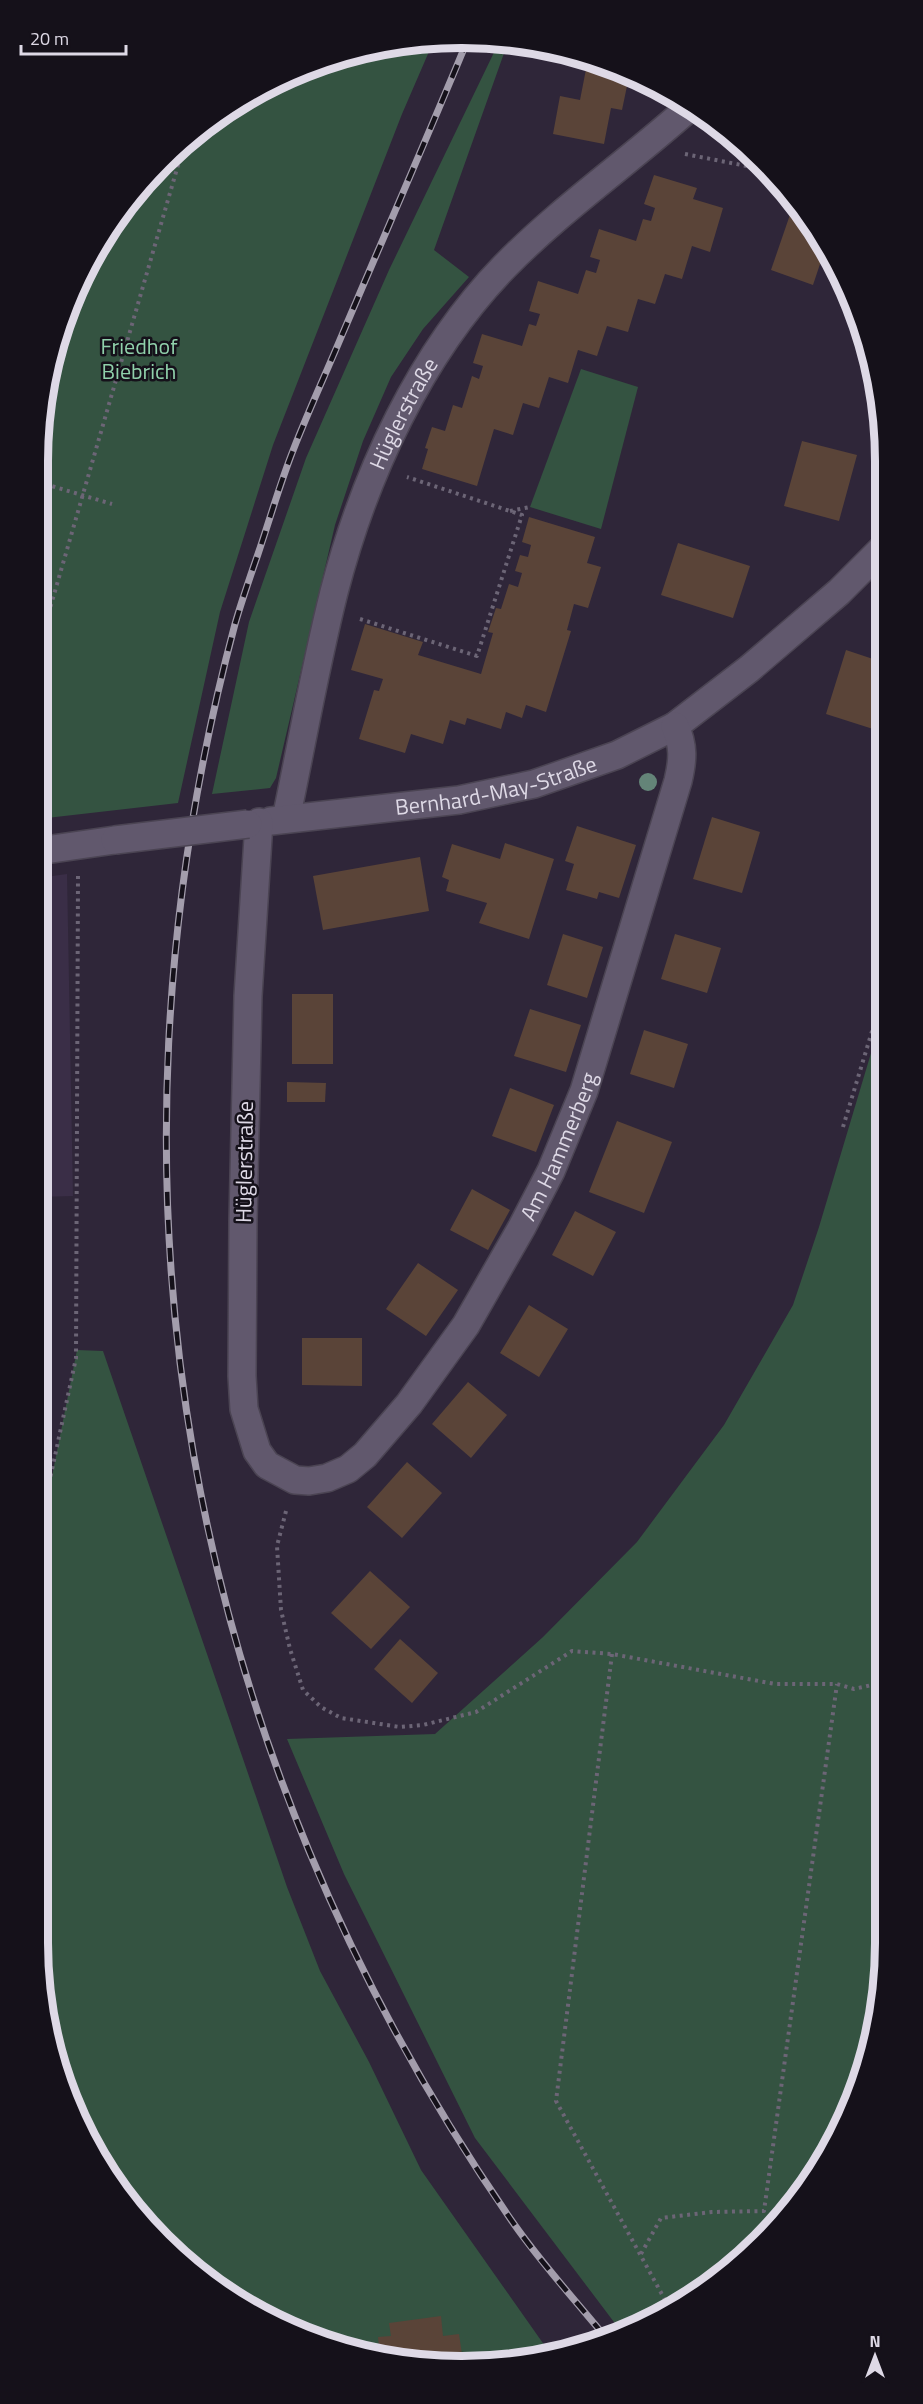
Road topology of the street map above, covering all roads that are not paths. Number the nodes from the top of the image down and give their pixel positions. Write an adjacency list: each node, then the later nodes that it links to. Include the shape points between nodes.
1 (683, 113): 4 (street, Hüglerstraße, via 512,260 451,330 414,387 349,540 330,610)
2 (875, 556): 3 (street, Bernhard-May-Straße, via 749,669)
3 (675, 726): 4 (street, Bernhard-May-Straße, via 617,755 534,784 459,800); 7 (street, Am Hammerberg, via 682,742 683,760 678,781 584,1090 551,1171 465,1325 409,1404 348,1469 318,1479)
4 (286, 819): 5 (street, Bernhard-May-Straße)
5 (253, 823): 6 (street, Bernhard-May-Straße, bridge); 7 (street, Hüglerstraße, via 243,1221 244,1408 257,1451 267,1465)
6 (48, 849)
7 (295, 1480)

